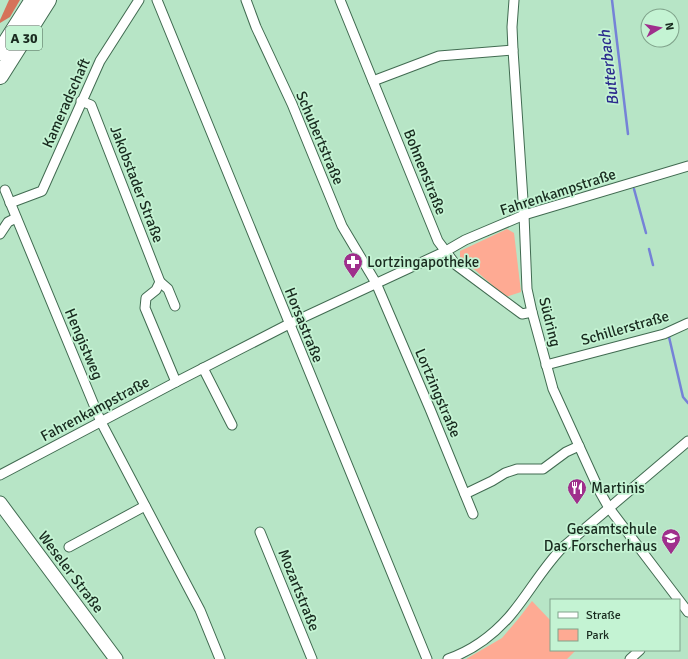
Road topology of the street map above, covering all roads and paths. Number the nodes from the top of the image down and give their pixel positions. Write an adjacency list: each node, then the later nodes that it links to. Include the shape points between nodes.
1 (33, 0): 9 (highway, A 30)
2 (48, 0): 10 (highway, A 30)
3 (139, 0): 12 (street, Kameradschaft, via 100,61)
4 (157, 0): 25 (street, Horsastraße)
5 (246, 0): 21 (street, Schubertstraße, via 342,226)
6 (340, 0): 11 (street, Bohnenstraße)
7 (514, 0): 8 (street, Südring)
8 (513, 50): 11 (street, via 439,56); 16 (street, Südring)
9 (0, 52)
10 (0, 76)
11 (373, 81): 19 (street, Bohnenstraße, via 438,240)
12 (81, 101): 15 (street, Kameradschaft, via 42,191); 20 (street, Jakobstader Straße, via 91,105)
13 (688, 166): 16 (street, Fahrenkampstraße)
14 (5, 190): 15 (street, Hengistweg)
15 (10, 203): 17 (street, Hengistweg)
16 (524, 214): 19 (street, Fahrenkampstraße); 23 (street, Südring, via 527,289)
17 (16, 218): 18 (street, via 8,222); 29 (street, Hengistweg)
18 (0, 234)
19 (446, 251): 21 (street, Fahrenkampstraße); 23 (street, Bohnenstraße, via 456,264 522,314)
20 (160, 282): 22 (street, Jakobstader Straße, via 168,289); 28 (street, via 156,290 146,298 145,308)
21 (376, 283): 25 (street, Fahrenkampstraße); 34 (street, Lortzingstraße)
22 (175, 306)
23 (532, 312): 26 (street, Südring)
24 (688, 323): 26 (street, Schillerstraße, via 664,334)
25 (289, 324): 27 (street, Fahrenkampstraße); 46 (street, Horsastraße)
26 (546, 365): 32 (street, Südring, via 553,389)
27 (204, 368): 28 (street, Fahrenkampstraße); 30 (street)
28 (176, 382): 29 (street, Fahrenkampstraße)
29 (101, 422): 33 (street, Fahrenkampstraße); 36 (street, Hengistweg)
30 (232, 425)
31 (688, 441): 37 (street)
32 (579, 446): 34 (street, via 543,468 516,469); 37 (street, Südring)
33 (0, 475)
34 (465, 494): 38 (street, Lortzingstraße)
35 (0, 504): 43 (street, Weseler Straße)
36 (145, 506): 40 (street); 44 (street, Hengistweg, via 200,610)
37 (609, 508): 41 (street, Südring); 47 (street, via 549,561 510,616 471,648)
38 (473, 514)
39 (260, 532): 45 (street, Mozartstraße)
40 (69, 546)
41 (675, 599)
42 (639, 651): 48 (street)
43 (116, 659)
44 (220, 659)
45 (312, 659)
46 (427, 659)
47 (448, 659)
48 (630, 659)

